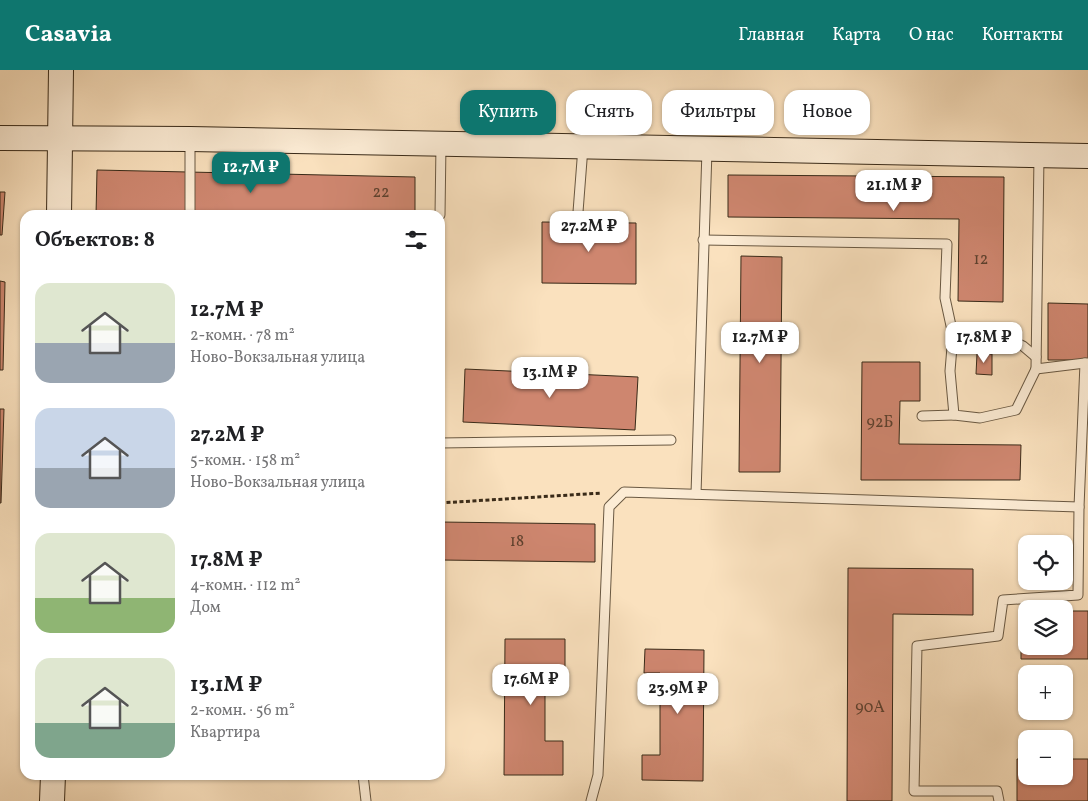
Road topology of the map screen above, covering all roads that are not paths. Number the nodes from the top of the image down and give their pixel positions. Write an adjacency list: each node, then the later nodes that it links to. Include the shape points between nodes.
1 (61, 70): 3 (main road)
2 (0, 138): 3 (main road)
3 (60, 138): 4 (main road); 10 (main road)
4 (190, 139): 5 (main road); 11 (lane)
5 (441, 144): 6 (main road); 12 (lane)
6 (583, 147): 7 (main road); 13 (lane)
7 (707, 150): 8 (main road); 14 (lane)
8 (1039, 155): 9 (main road); 16 (lane)
9 (1088, 156)
10 (59, 210)
11 (190, 210)
12 (440, 210)
13 (578, 212)
14 (703, 240): 15 (lane, via 947,244 945,298); 23 (lane)
15 (953, 335): 16 (lane, via 996,333 1023,346); 19 (lane, via 950,371)
16 (1036, 357): 18 (lane)
17 (1086, 363): 18 (lane); 24 (lane)
18 (1036, 369): 19 (lane, via 1016,410 980,418)
19 (954, 415): 20 (lane)
20 (922, 416)
21 (671, 440): 22 (lane)
22 (445, 443)
23 (696, 494): 24 (lane); 29 (lane, via 624,492 609,507 598,775)
24 (1079, 507): 30 (lane, via 1078,596 1002,600 998,636 917,646 914,791 997,790)
25 (53, 780): 27 (main road)
26 (364, 780): 28 (lane)
27 (52, 801)
28 (366, 801)
29 (591, 801)
30 (999, 801)

